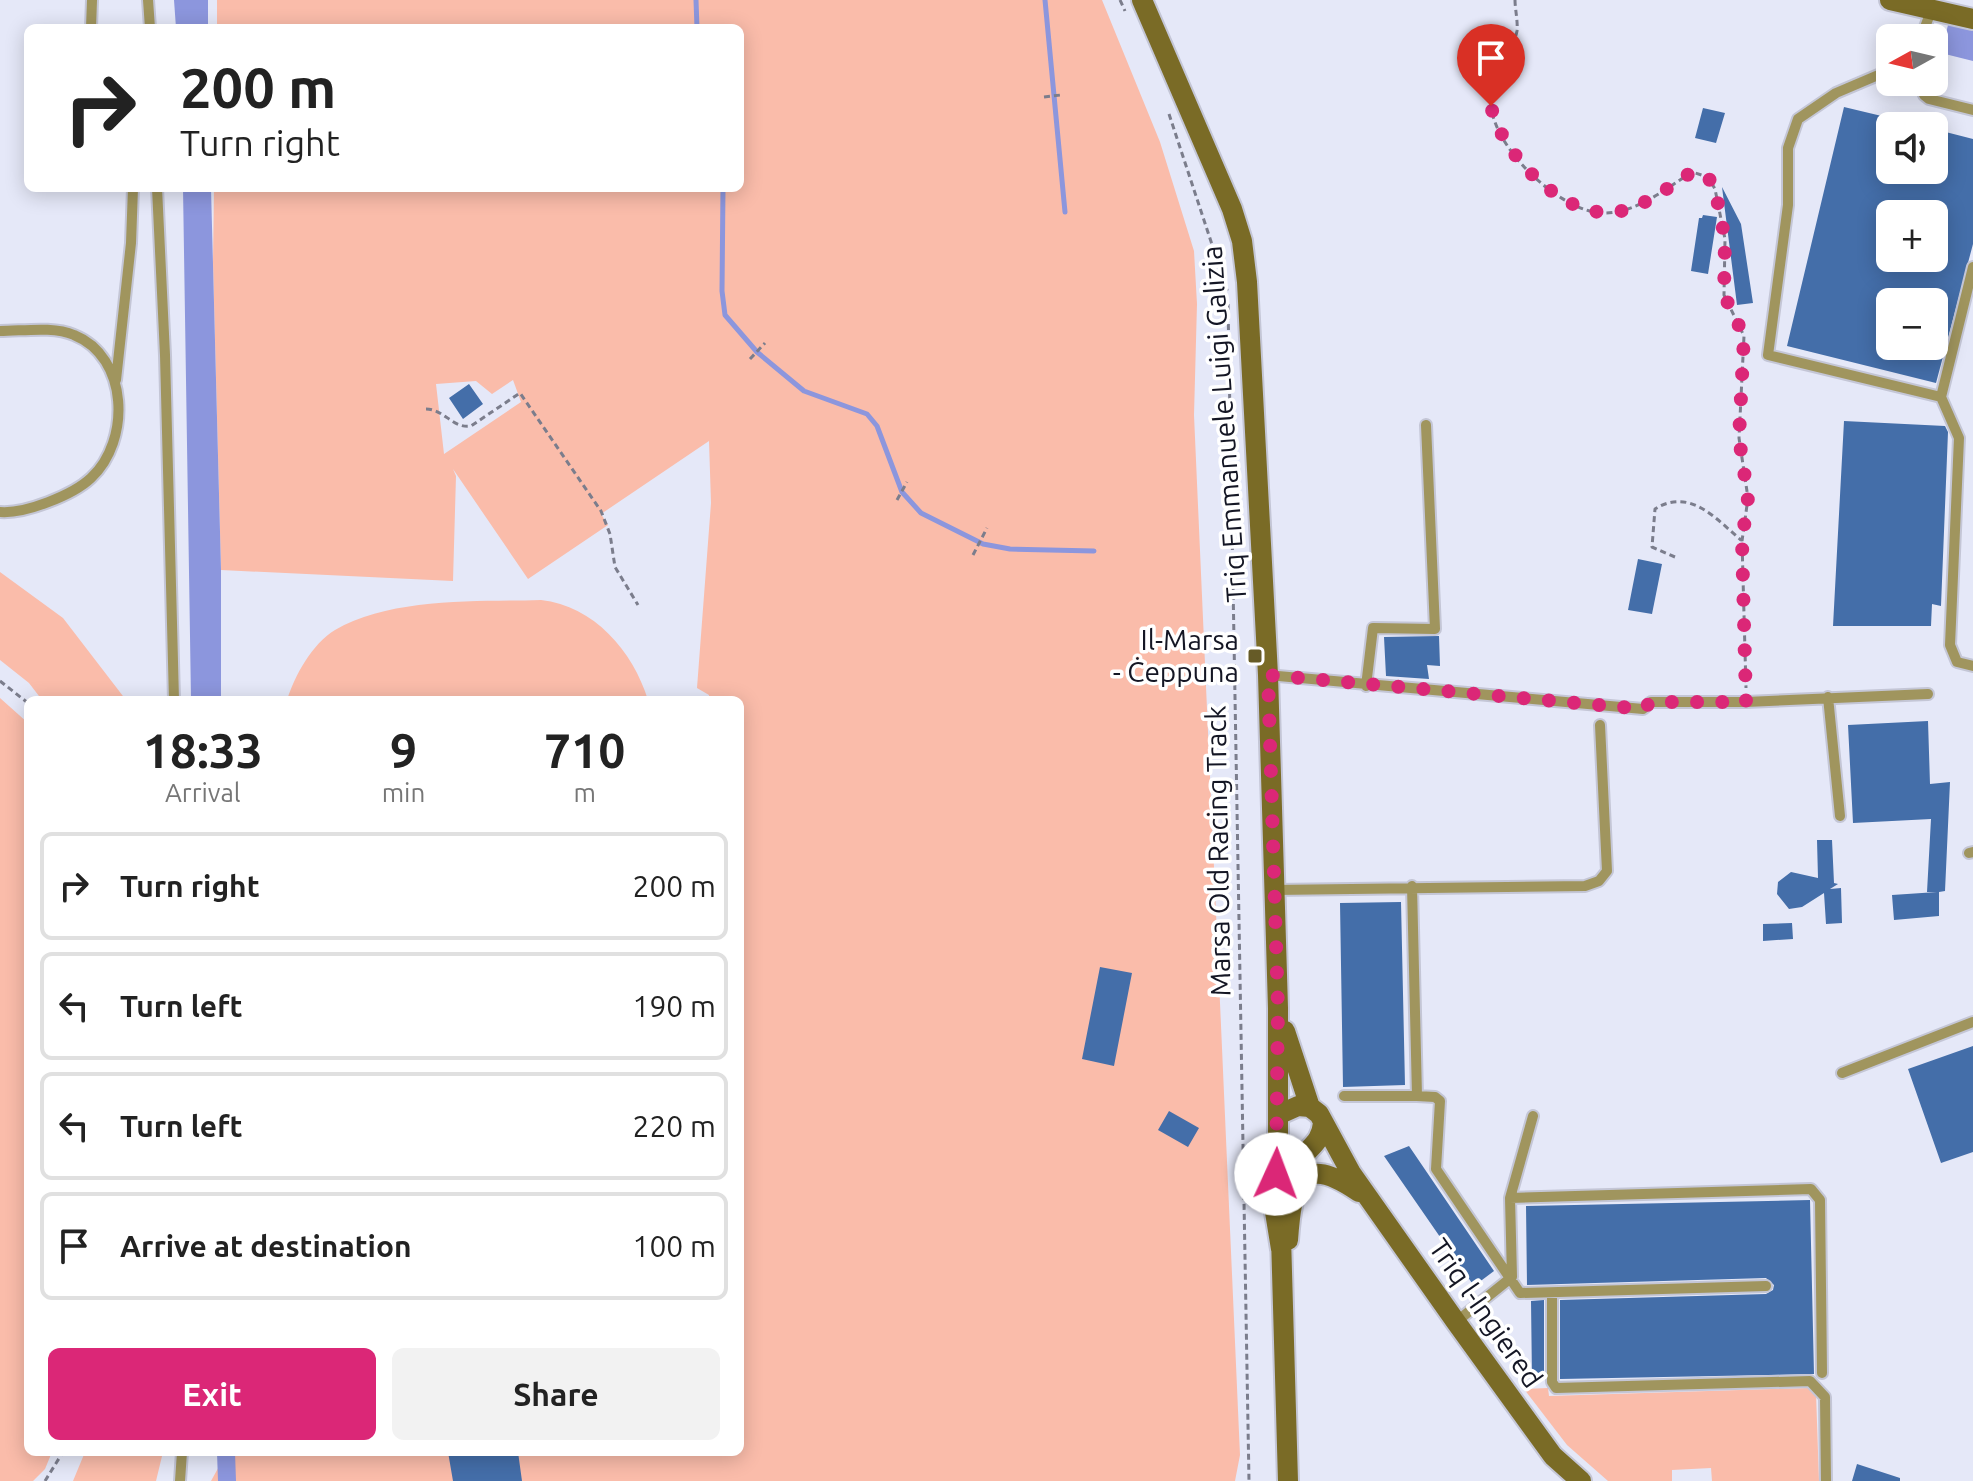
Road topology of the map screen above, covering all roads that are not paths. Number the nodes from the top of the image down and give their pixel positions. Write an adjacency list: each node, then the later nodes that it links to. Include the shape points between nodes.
1 (92, 0): 7 (lane)
2 (148, 0): 8 (lane)
3 (1890, 0): 5 (main road)
4 (1134, 7): 22 (main road, Triq Emmanuele Luigi Galizia, via 1232,209 1242,241)
5 (1931, 11): 6 (main road); 9 (lane)
6 (1973, 19)
7 (91, 24)
8 (150, 24)
9 (1926, 24)
10 (1876, 76): 18 (lane, via 1836,93 1798,119 1788,148 1789,197 1768,355)
11 (1925, 96): 12 (lane)
12 (1973, 110)
13 (133, 192): 17 (lane)
14 (157, 192): 25 (lane)
15 (1973, 267): 18 (lane)
16 (0, 331): 17 (lane, via 73,334 100,354)
17 (116, 380): 20 (lane, via 119,400 109,454 92,477 68,494)
18 (1941, 397): 21 (lane, via 1959,438 1950,645 1957,662)
19 (1426, 425): 23 (lane, via 1435,629 1373,628)
20 (0, 512)
21 (1973, 666)
22 (1268, 675): 23 (lane); 30 (main road, Triq Emmanuele Luigi Galizia)
23 (1366, 686): 26 (lane, via 1643,709 1651,702)
24 (1928, 694): 26 (lane)
25 (174, 696)
26 (1828, 697): 28 (lane)
27 (1600, 725): 29 (lane, via 1607,871 1599,881 1585,886)
28 (1840, 816)
29 (1412, 886): 30 (lane); 35 (lane)
30 (1274, 890): 31 (main road, Triq Emmanuele Luigi Galizia)
31 (1278, 1008): 36 (main road, Triq Emmanuele Luigi Galizia); 37 (main road, Triq Emmanuele Luigi Galizia)
32 (1973, 1022): 33 (lane)
33 (1842, 1073)
34 (1344, 1096): 35 (lane)
35 (1417, 1096): 44 (lane, via 1440,1101 1436,1169)
36 (1278, 1115): 37 (main road, via 1291,1107); 39 (main road, Triq Emmanuele Luigi Galizia)
37 (1317, 1115): 39 (main road, via 1322,1135); 40 (main road, Triq l-Ingiered)
38 (1533, 1116): 41 (lane)
39 (1297, 1148): 40 (main road, Triq l-Ingiered); 43 (main road, Triq Emmanuele Luigi Galizia, via 1281,1210); 43 (main road, Triq Emmanuele Luigi Galizia, via 1274,1206)
40 (1351, 1173): 42 (main road, Triq l-Ingiered)
41 (1510, 1198): 44 (lane); 49 (lane, via 1811,1189 1820,1200)
42 (1373, 1201): 47 (main road, via 1335,1176 1318,1172 1300,1180 1291,1197); 48 (main road, Triq l-Ingiered)
43 (1281, 1249): 47 (main road, Triq Emmanuele Luigi Galizia)
44 (1512, 1277): 46 (lane, via 1520,1293); 48 (lane)
45 (1766, 1286): 46 (lane)
46 (1552, 1293): 54 (lane, via 1556,1388 1810,1381 1825,1397)
47 (1284, 1304): 52 (main road, Triq Emmanuele Luigi Galizia)
48 (1456, 1322): 53 (main road, Triq l-Ingiered, via 1553,1456)
49 (1822, 1373)
50 (182, 1456): 51 (lane)
51 (180, 1481)
52 (1288, 1481)
53 (1581, 1481)
54 (1826, 1481)

